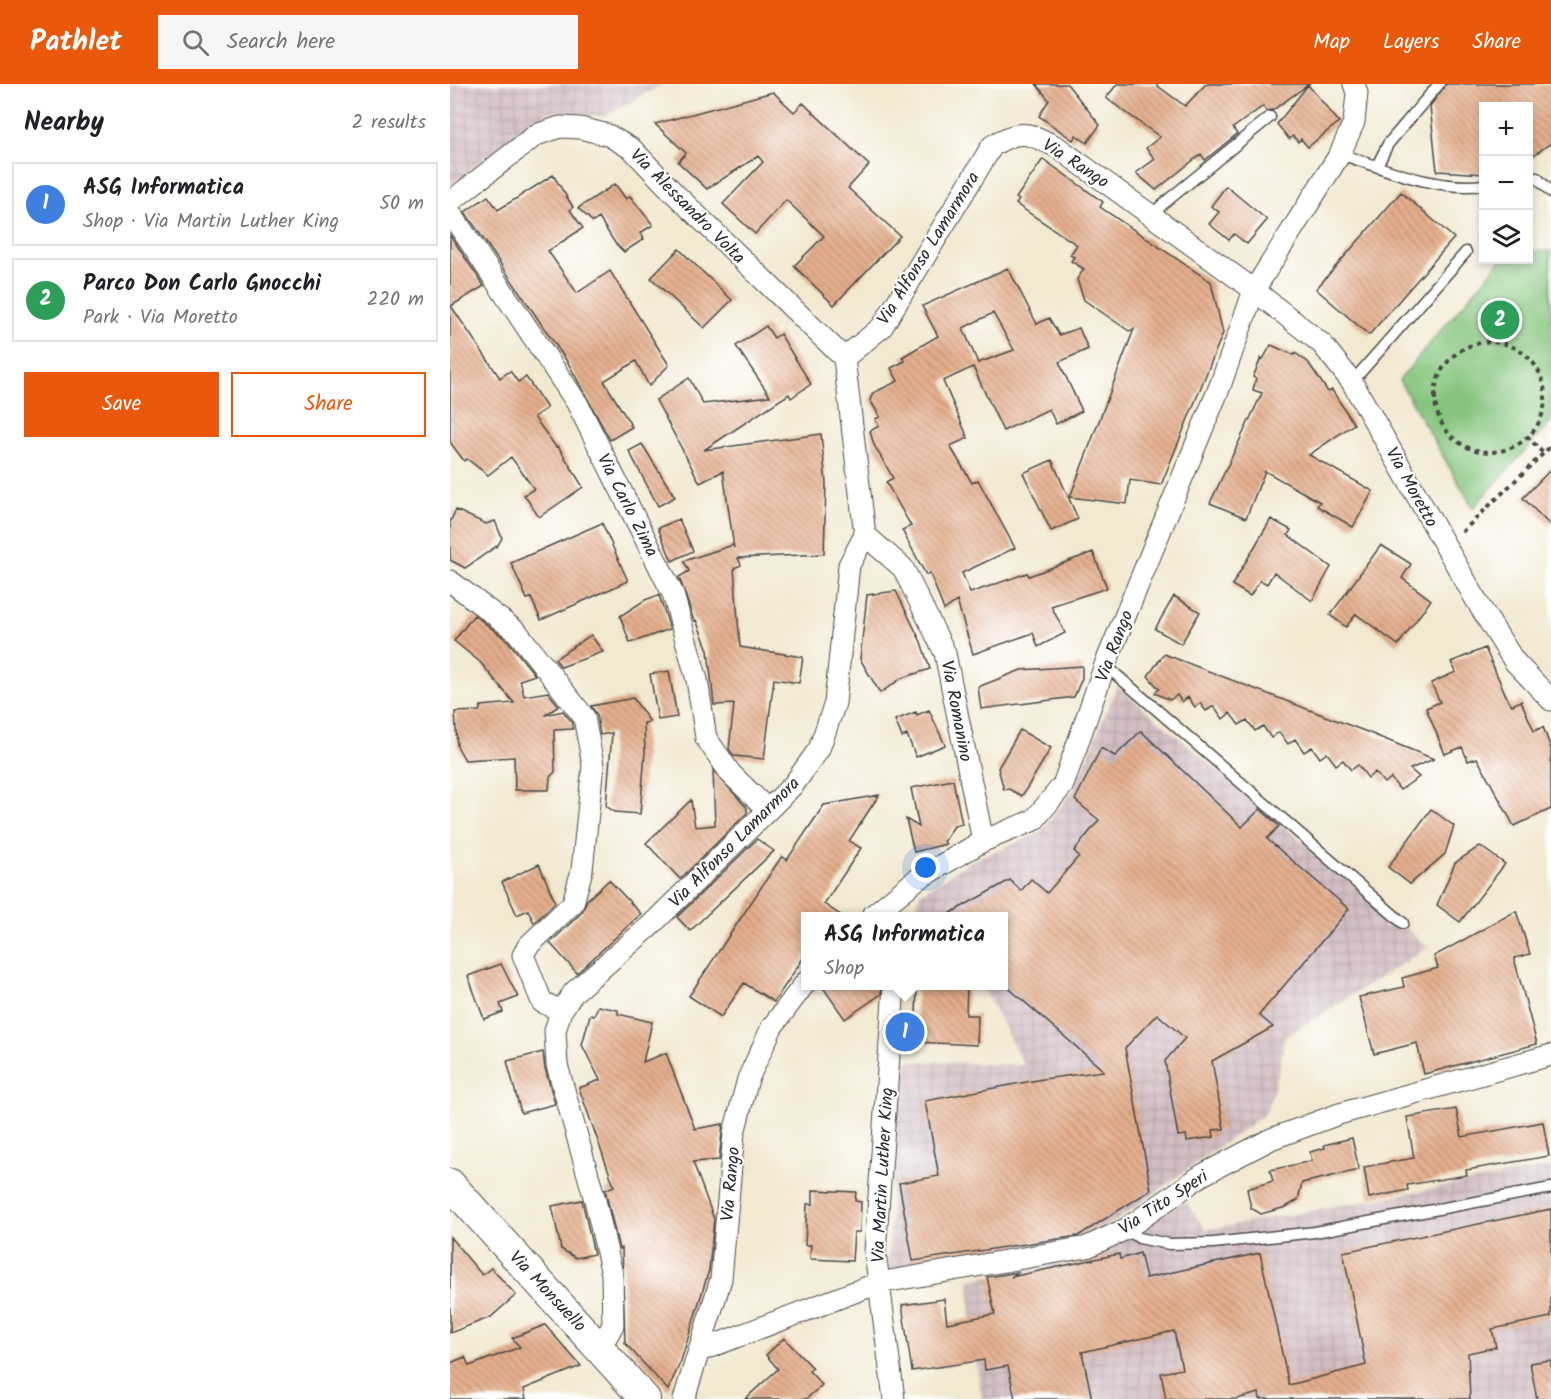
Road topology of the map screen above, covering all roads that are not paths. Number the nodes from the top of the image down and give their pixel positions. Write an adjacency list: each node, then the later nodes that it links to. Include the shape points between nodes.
1 (1354, 84): 5 (street, Via Rango, via 1354,122)
2 (1439, 84): 6 (lane, via 1388,144)
3 (1270, 117): 12 (lane)
4 (1009, 135): 12 (street, Via Rango, via 1030,134 1057,147); 15 (street, Via Alfonso Lamarmora, via 992,146 975,171 882,327)
5 (1340, 154): 6 (lane); 14 (street, Via Rango)
6 (1377, 166): 8 (lane, via 1432,183)
7 (1533, 178): 9 (lane)
8 (1479, 186)
9 (1551, 192)
10 (450, 202): 15 (street, Via Alessandro Volta, via 536,135 560,127 608,135 632,149)
11 (450, 212): 21 (street, Via Carlo Zima, via 577,403 673,594 697,680 706,738 731,774)
12 (1151, 216): 14 (street, Via Rango)
13 (1467, 252): 16 (lane)
14 (1254, 290): 16 (street, Via Moretto, via 1322,344); 19 (street, Via Rango, via 1220,386)
15 (844, 358): 17 (street)
16 (1352, 382): 20 (street, Via Moretto, via 1514,661)
17 (865, 535): 21 (street, Via Alfonso Lamarmora, via 849,565 835,704 829,722 819,749 794,784); 22 (street, Via Romanino, via 903,568 945,653)
18 (450, 581): 27 (street, via 517,632 584,717 592,765 582,870 573,903 523,955 542,1002)
19 (1105, 665): 22 (street, Via Rango, via 1064,785 1034,820); 24 (lane)
20 (1551, 700)
21 (768, 810): 27 (street, Via Alfonso Lamarmora, via 649,927 574,992)
22 (983, 841): 23 (street, Via Rango, via 916,880)
23 (883, 912)
24 (1403, 923)
25 (801, 989): 34 (street, Via Rango, via 772,1027 748,1079 734,1133 721,1279)
26 (894, 990): 32 (street, Via Martin Luther King, via 875,1252)
27 (561, 1011): 33 (street, Via Alfonso Lamarmora, via 555,1031 557,1065 612,1274 613,1325)
28 (1551, 1055): 31 (street, Via Tito Speri, via 1339,1114 1271,1139 1202,1175)
29 (450, 1184): 33 (main road, Via Monsuello)
30 (1551, 1188): 31 (lane, via 1315,1232 1213,1243 1169,1244 1139,1238)
31 (1126, 1229): 32 (street, Via Tito Speri, via 1087,1247)
32 (878, 1282): 34 (street, Via Tito Speri); 37 (street, Via Martin Luther King)
33 (600, 1348): 35 (main road, Via Monsuello)
34 (702, 1350): 36 (street, Via Rango)
35 (645, 1399)
36 (684, 1399)
37 (894, 1399)

